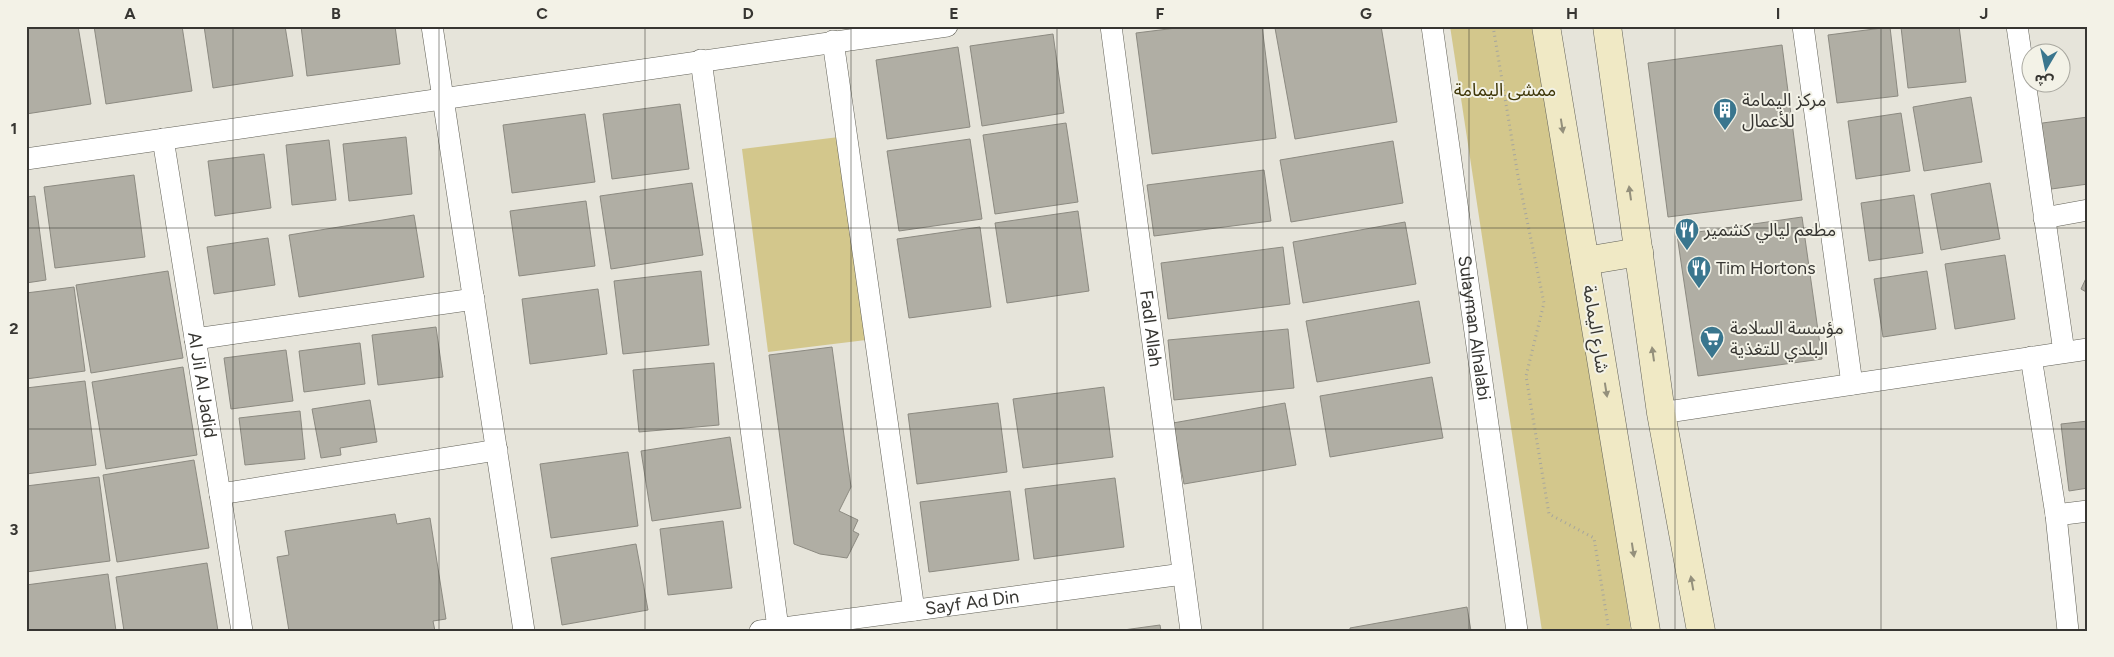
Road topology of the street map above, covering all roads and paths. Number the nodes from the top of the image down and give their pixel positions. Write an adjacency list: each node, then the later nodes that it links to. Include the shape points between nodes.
1 (432, 26): 13 (street)
2 (947, 26): 10 (street)
3 (1111, 26): 31 (street, Fadl Allah)
4 (1432, 26): 37 (street, Sulayman Alhalabi)
5 (1493, 26): 38 (path, via 1518,176 1544,303 1526,376 1549,514 1594,538)
6 (1546, 26): 19 (main road, شارع اليمامة, one-way to 19)
7 (1607, 26): 18 (main road, one-way to 7)
8 (1803, 26): 25 (street)
9 (2017, 26): 17 (street)
10 (888, 31): 11 (street)
11 (833, 41): 12 (street); 32 (street)
12 (701, 60): 13 (street); 33 (street)
13 (443, 98): 14 (street); 20 (street)
14 (162, 139): 15 (street); 21 (street, Al Jil Al Jadid)
15 (26, 159)
16 (2088, 210): 17 (street)
17 (2044, 218): 23 (street)
18 (1639, 252): 19 (main road); 26 (main road, one-way to 18)
19 (1585, 261): 39 (main road, شارع اليمامة, one-way to 39)
20 (474, 299): 21 (street); 27 (street)
21 (195, 340): 28 (street, Al Jil Al Jadid)
22 (2088, 349): 23 (street)
23 (2064, 352): 24 (street)
24 (2031, 357): 25 (street); 30 (street)
25 (1852, 384): 26 (street)
26 (1662, 412): 40 (main road, one-way to 26)
27 (497, 450): 28 (street); 35 (street)
28 (220, 494): 34 (street, Al Jil Al Jadid)
29 (2088, 511): 30 (street)
30 (2056, 515): 41 (street)
31 (1183, 574): 32 (street, Sayf Ad Din); 36 (street, Fadl Allah)
32 (914, 610): 33 (street, Sayf Ad Din)
33 (769, 630)
34 (242, 631)
35 (524, 631)
36 (1191, 631)
37 (1516, 631)
38 (1609, 631)
39 (1646, 631)
40 (1701, 631)
41 (2068, 631)

